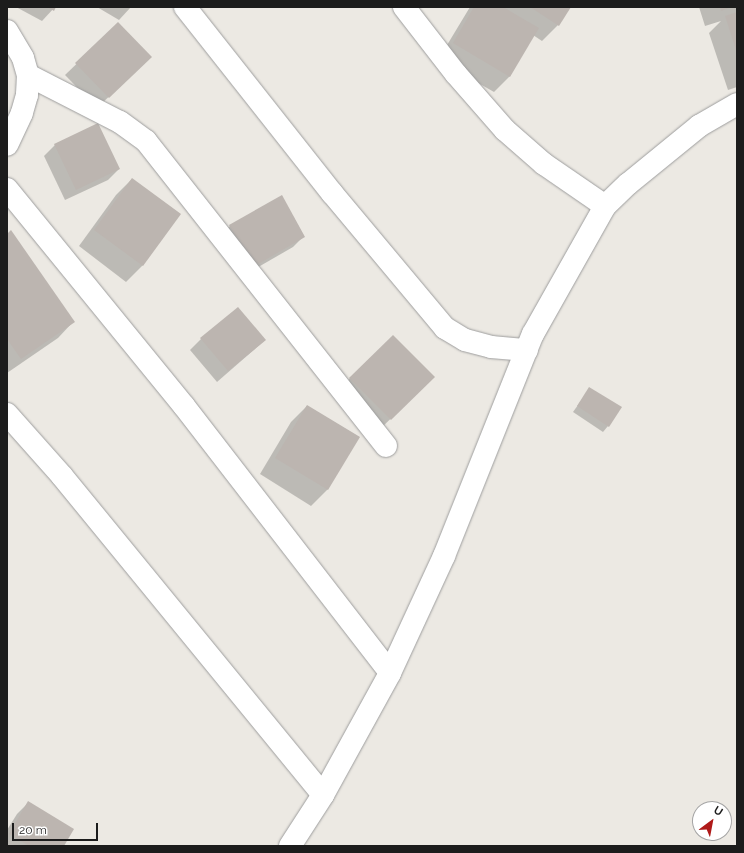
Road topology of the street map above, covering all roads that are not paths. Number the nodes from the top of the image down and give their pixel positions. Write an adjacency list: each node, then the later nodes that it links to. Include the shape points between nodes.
1 (185, 7): 9 (street, via 332,193 445,328 465,340 491,347)
2 (404, 7): 8 (street, via 456,74 505,130 544,164)
3 (7, 31): 4 (street, via 23,58)
4 (28, 76): 6 (street, via 27,95 22,112); 11 (street, via 120,122 146,141)
5 (737, 104): 8 (street, via 699,126)
6 (7, 145)
7 (7, 189): 12 (street, via 189,412)
8 (605, 206): 9 (street)
9 (527, 350): 12 (street, via 444,556)
10 (7, 414): 13 (street, via 62,476)
11 (386, 446)
12 (390, 673): 13 (street)
13 (323, 795): 14 (street)
14 (290, 846)

